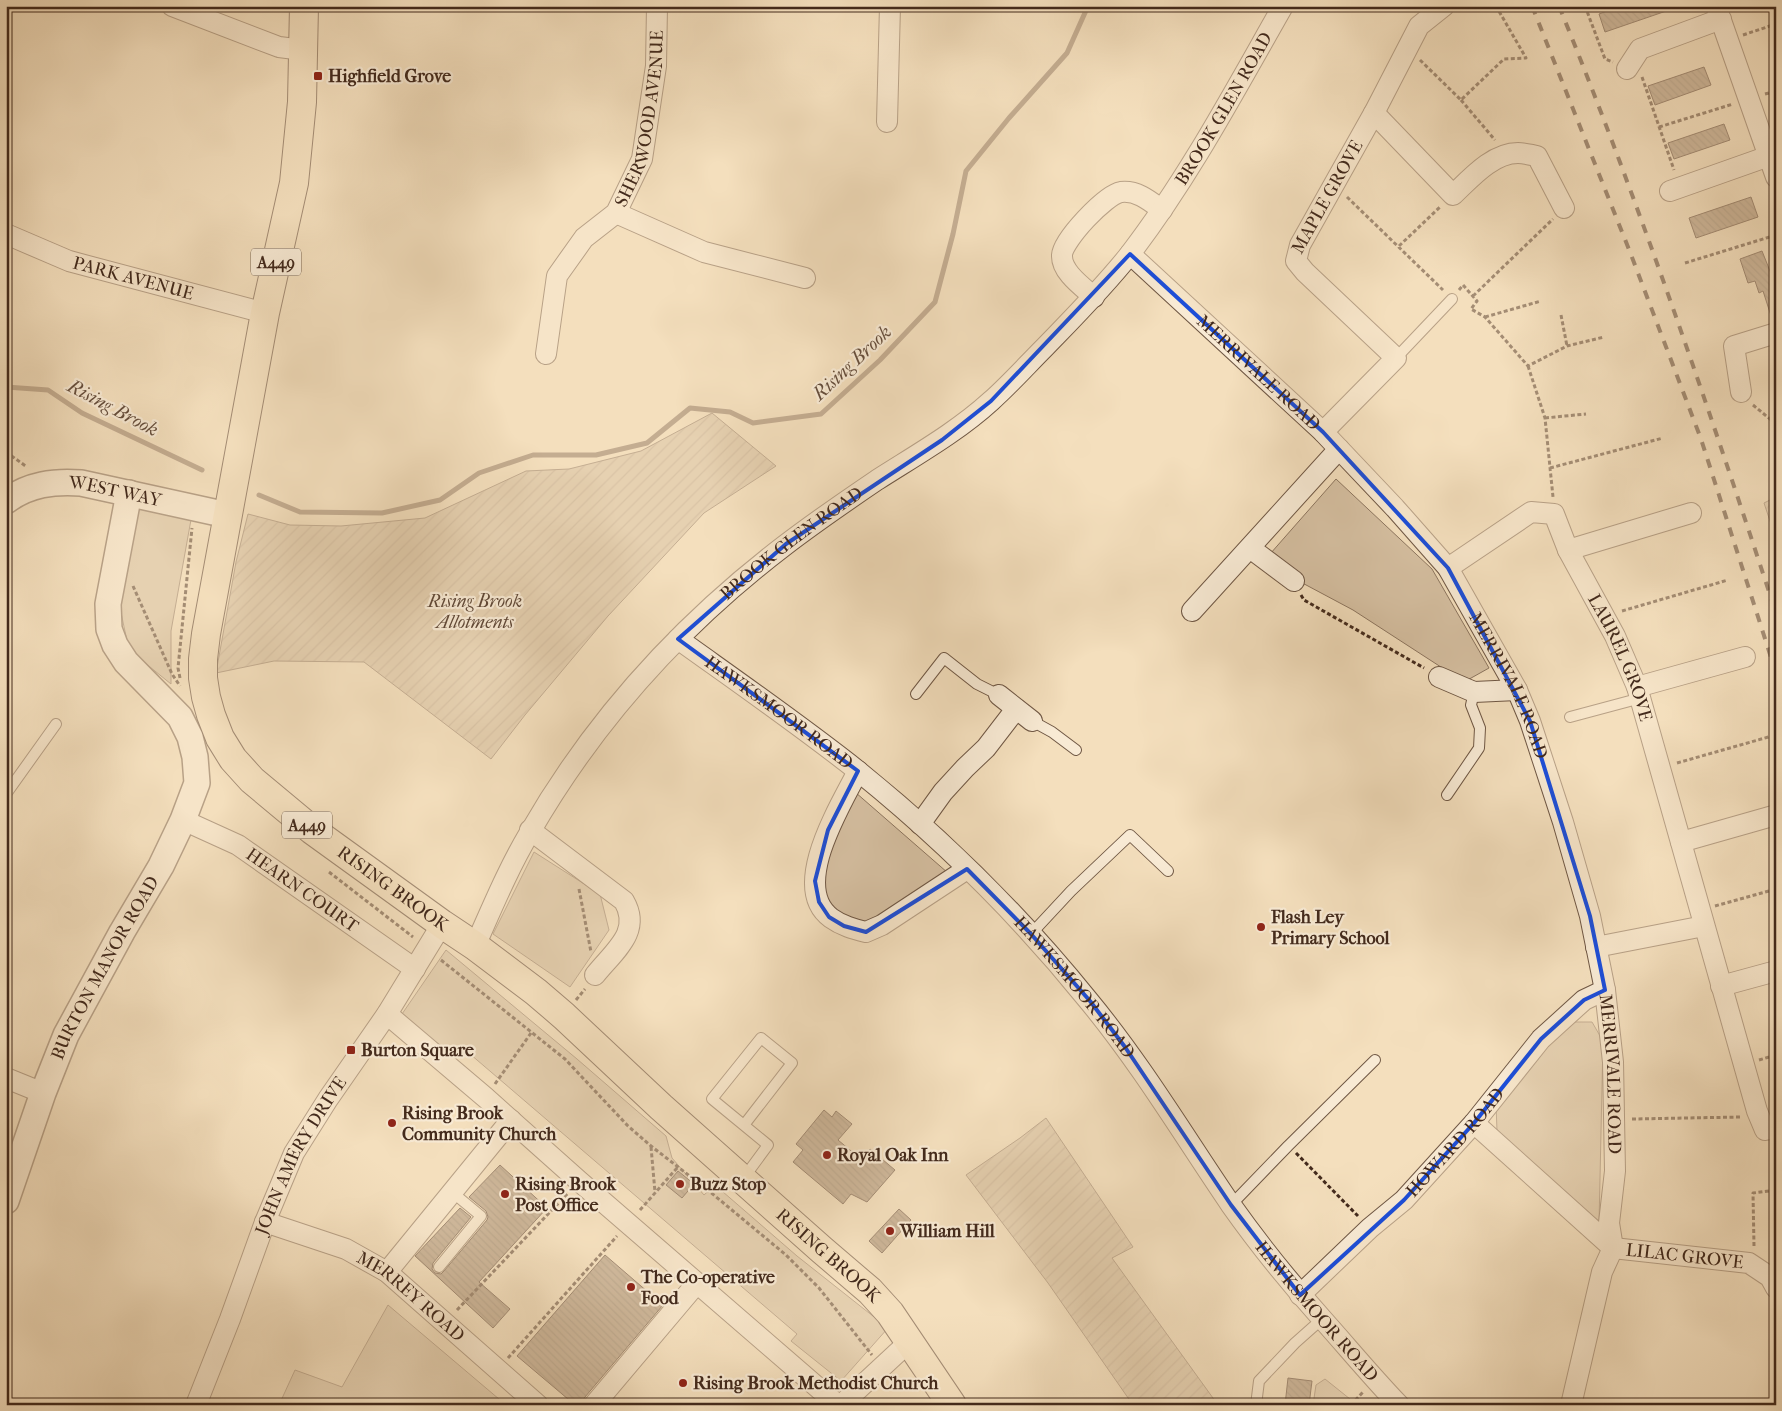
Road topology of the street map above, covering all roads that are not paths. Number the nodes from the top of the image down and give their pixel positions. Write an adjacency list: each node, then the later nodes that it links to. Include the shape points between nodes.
1 (172, 6): 8 (street, via 279,48)
2 (304, 6): 8 (highway, RISING BROOK / A449)
3 (656, 6): 17 (street, SHERWOOD AVENUE, via 656,66 642,159)
4 (890, 6): 11 (street)
5 (1283, 6): 16 (street, BROOK GLEN ROAD)
6 (1444, 6): 10 (street, MAPLE GROVE, via 1419,26)
7 (1719, 13): 9 (street, via 1640,49); 12 (street)
8 (303, 50): 23 (highway, RISING BROOK / A449, via 302,102 294,183)
9 (1631, 63)
10 (1374, 114): 15 (street, via 1453,195 1494,160 1518,153 1537,156); 26 (street, MAPLE GROVE, via 1300,245 1296,261)
11 (886, 122)
12 (1769, 156): 13 (street); 14 (street)
13 (1776, 177)
14 (1675, 189)
15 (1564, 208)
16 (1162, 210): 19 (street, BROOK GLEN ROAD); 21 (street, via 1142,195 1120,192 1105,200 1066,242 1062,256 1066,269)
17 (616, 213): 20 (street, via 704,252); 25 (street, SHERWOOD AVENUE, via 584,238 557,276)
18 (6, 234): 23 (street, PARK AVENUE, via 69,261)
19 (1130, 254): 21 (street, BROOK GLEN ROAD); 28 (street, MERRIVALE ROAD)
20 (806, 278)
21 (1094, 297): 39 (street, BROOK GLEN ROAD, via 991,401 942,440 877,480 786,544 740,580)
22 (1452, 299): 26 (lane)
23 (265, 313): 33 (highway, RISING BROOK / A449)
24 (1776, 333): 27 (street, via 1734,346)
25 (546, 354)
26 (1396, 358): 28 (street)
27 (1740, 392)
28 (1323, 432): 29 (street, MERRIVALE ROAD)
29 (1339, 449): 34 (street); 36 (street, MERRIVALE ROAD)
30 (129, 493): 31 (street, WEST WAY, via 81,483 48,483); 33 (street, WEST WAY); 56 (street, BURTON MANOR ROAD, via 108,610 109,629 126,662 180,717 190,737 197,783)
31 (6, 501)
32 (1691, 513): 35 (street)
33 (227, 515): 63 (highway, RISING BROOK / A449, via 223,560 203,659 206,697 220,738 252,780 312,830)
34 (1250, 548): 37 (street); 38 (street)
35 (1568, 550): 36 (street, LAUREL GROVE, via 1554,514 1531,512); 44 (street, LAUREL GROVE, via 1615,636)
36 (1448, 568): 42 (street, MERRIVALE ROAD)
37 (1294, 581)
38 (1192, 611)
39 (678, 639): 52 (street, HAWKSMOOR ROAD); 58 (street, BROOK GLEN ROAD, via 607,718)
40 (1745, 658): 44 (street)
41 (1440, 677): 43 (street)
42 (1517, 690): 43 (street); 66 (street, MERRIVALE ROAD, via 1563,822)
43 (1474, 692): 54 (lane, via 1471,705 1480,728 1479,748)
44 (1639, 693): 48 (lane); 59 (street, LAUREL GROVE)
45 (916, 694): 46 (lane, via 944,658 977,684)
46 (999, 695): 47 (street)
47 (1016, 708): 49 (street); 57 (street)
48 (1570, 717)
49 (1032, 721): 51 (lane)
50 (56, 724): 53 (lane)
51 (1076, 750)
52 (858, 771): 57 (street, HAWKSMOOR ROAD); 60 (street, via 818,857 816,888 819,902 829,917 844,926 866,932)
53 (6, 794)
54 (1446, 795)
55 (1776, 815): 59 (street)
56 (183, 820): 67 (street, HEARN COURT, via 238,845); 75 (street, BURTON MANOR ROAD, via 66,1034)
57 (920, 824): 60 (street, HAWKSMOOR ROAD)
58 (530, 830): 65 (street, BROOK GLEN ROAD); 69 (street, via 624,900 629,909 630,930)
59 (1681, 842): 62 (street, LAUREL GROVE)
60 (967, 870): 64 (street, HAWKSMOOR ROAD)
61 (1168, 871): 64 (lane, via 1130,835)
62 (1702, 918): 66 (street); 70 (street, LAUREL GROVE)
63 (442, 924): 65 (highway, RISING BROOK / A449); 67 (street, JOHN AMERY DRIVE)
64 (1031, 934): 83 (street, HAWKSMOOR ROAD, via 1090,1001 1125,1047)
65 (475, 946): 80 (highway, RISING BROOK / A449, via 564,1016)
66 (1596, 948): 71 (street, MERRIVALE ROAD)
67 (415, 969): 72 (street, JOHN AMERY DRIVE)
68 (1776, 971): 70 (street)
69 (596, 975)
70 (1721, 986): 77 (street, LAUREL GROVE)
71 (1605, 990): 78 (street, HOWARD ROAD, via 1584,1000 1541,1039); 85 (street, MERRIVALE ROAD, via 1613,1062 1615,1171 1609,1223)
72 (387, 1014): 76 (street); 84 (street, JOHN AMERY DRIVE, via 294,1153)
73 (1374, 1060): 83 (lane)
74 (6, 1078): 75 (street)
75 (43, 1093): 82 (street, BURTON MANOR ROAD)
76 (511, 1120): 81 (street); 88 (street)
77 (1768, 1122)
78 (1474, 1123): 85 (street); 90 (street, HOWARD ROAD, via 1404,1200)
79 (744, 1125): 79 (lane, via 712,1099 761,1038 792,1063); 80 (lane, via 768,1145)
80 (742, 1180): 92 (highway, RISING BROOK / A449, via 870,1291)
81 (452, 1192): 86 (lane, via 481,1216); 87 (street)
82 (6, 1201)
83 (1231, 1205): 90 (street, HAWKSMOOR ROAD)
84 (265, 1222): 87 (street, MERREY ROAD, via 346,1249); 94 (street, JOHN AMERY DRIVE)
85 (1612, 1248): 89 (street, LILAC GROVE, via 1749,1263 1770,1276); 100 (street, MERRIVALE ROAD, via 1602,1272)
86 (439, 1267)
87 (387, 1272): 95 (street, MERREY ROAD)
88 (697, 1283): 93 (street); 96 (street)
89 (1776, 1288)
90 (1300, 1295): 91 (street, HAWKSMOOR ROAD)
91 (1322, 1319): 98 (lane, via 1259,1381); 99 (street, HAWKSMOOR ROAD)
92 (910, 1341): 93 (street); 97 (highway, RISING BROOK / A449)
93 (842, 1404)
94 (196, 1405)
95 (538, 1405)
96 (594, 1405)
97 (952, 1405)
98 (1256, 1405)
99 (1399, 1405)
100 (1571, 1405)

